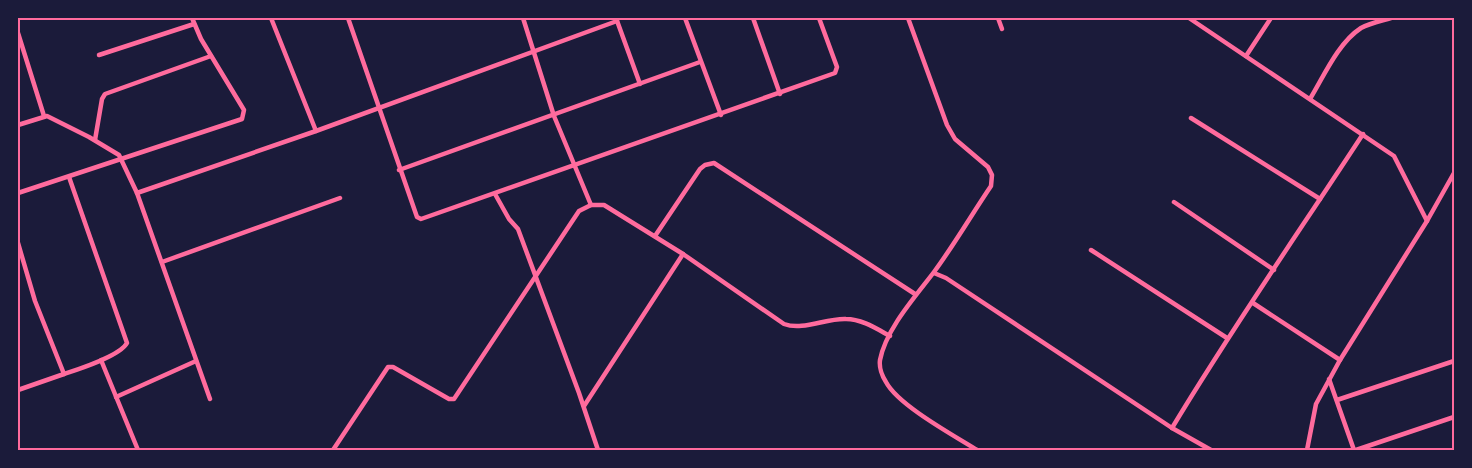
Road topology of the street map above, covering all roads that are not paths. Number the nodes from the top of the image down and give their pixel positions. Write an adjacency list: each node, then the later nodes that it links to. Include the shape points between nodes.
1 (192, 18): 14 (street)
2 (271, 18): 31 (street)
3 (348, 18): 25 (street)
4 (523, 18): 17 (street)
5 (685, 18): 21 (street)
6 (753, 18): 23 (street)
7 (819, 18): 23 (street, via 837,70)
8 (908, 18): 53 (street, via 950,132 984,162 992,175 990,186)
9 (998, 18): 15 (street)
10 (1189, 18): 20 (street)
11 (1271, 18): 20 (street)
12 (1391, 18): 24 (street, via 1370,24 1354,34)
13 (617, 19): 17 (street); 22 (street)
14 (194, 24): 18 (street); 19 (street)
15 (1002, 29)
16 (18, 32): 27 (street)
17 (532, 51): 25 (street); 28 (street)
18 (99, 55)
19 (211, 56): 33 (street, via 105,94); 34 (street, via 242,107 244,117)
20 (1246, 56): 24 (street)
21 (700, 62): 22 (street); 26 (street)
22 (640, 84): 28 (street)
23 (780, 94): 26 (street)
24 (1310, 99): 32 (street)
25 (380, 107): 31 (street); 36 (street)
26 (721, 115): 35 (street)
27 (44, 116): 30 (street); 33 (street)
28 (554, 116): 35 (street); 36 (street)
29 (1191, 118): 43 (street)
30 (18, 125)
31 (316, 131): 40 (street)
32 (1363, 134): 43 (street); 46 (street, via 1394,156)
33 (95, 140): 34 (street)
34 (121, 158): 38 (street); 40 (street)
35 (574, 164): 41 (street); 45 (street)
36 (400, 170): 41 (street, via 419,218)
37 (1454, 173): 46 (street)
38 (69, 177): 39 (street); 59 (street, via 127,339 125,346)
39 (18, 193)
40 (137, 193): 51 (street)
41 (495, 194): 54 (street, via 518,229)
42 (340, 198): 51 (street)
43 (1320, 199): 52 (street)
44 (1174, 202): 52 (street)
45 (591, 205): 47 (street, via 604,205); 54 (street, via 579,211)
46 (1427, 221): 60 (street)
47 (655, 236): 50 (street); 55 (street, via 700,169 714,163)
48 (18, 243): 63 (street, via 35,301)
49 (1090, 250): 58 (street)
50 (682, 254): 57 (street, via 784,324 794,326 846,319 863,322); 69 (street)
51 (162, 262): 61 (street)
52 (1274, 270): 56 (street)
53 (934, 272): 55 (street); 71 (street)
54 (536, 276): 69 (street); 73 (street, via 454,399 449,400 388,366)
55 (915, 294): 57 (street)
56 (1253, 303): 58 (street); 60 (street)
57 (890, 336): 75 (street, via 880,361 886,384 900,399)
58 (1227, 338): 71 (street)
59 (102, 360): 63 (street); 66 (street)
60 (1340, 360): 64 (street)
61 (196, 361): 66 (street); 67 (street)
62 (1454, 361): 68 (street)
63 (64, 374): 65 (street)
64 (1330, 379): 68 (street); 77 (street, via 1316,404)
65 (18, 390)
66 (116, 396): 72 (street)
67 (210, 399)
68 (1337, 400): 78 (street)
69 (584, 406): 74 (street)
70 (1454, 416): 78 (street)
71 (1172, 428): 76 (street)
72 (138, 450)
73 (332, 450)
74 (598, 450)
75 (977, 450)
76 (1211, 450)
77 (1307, 450)
78 (1355, 450)

